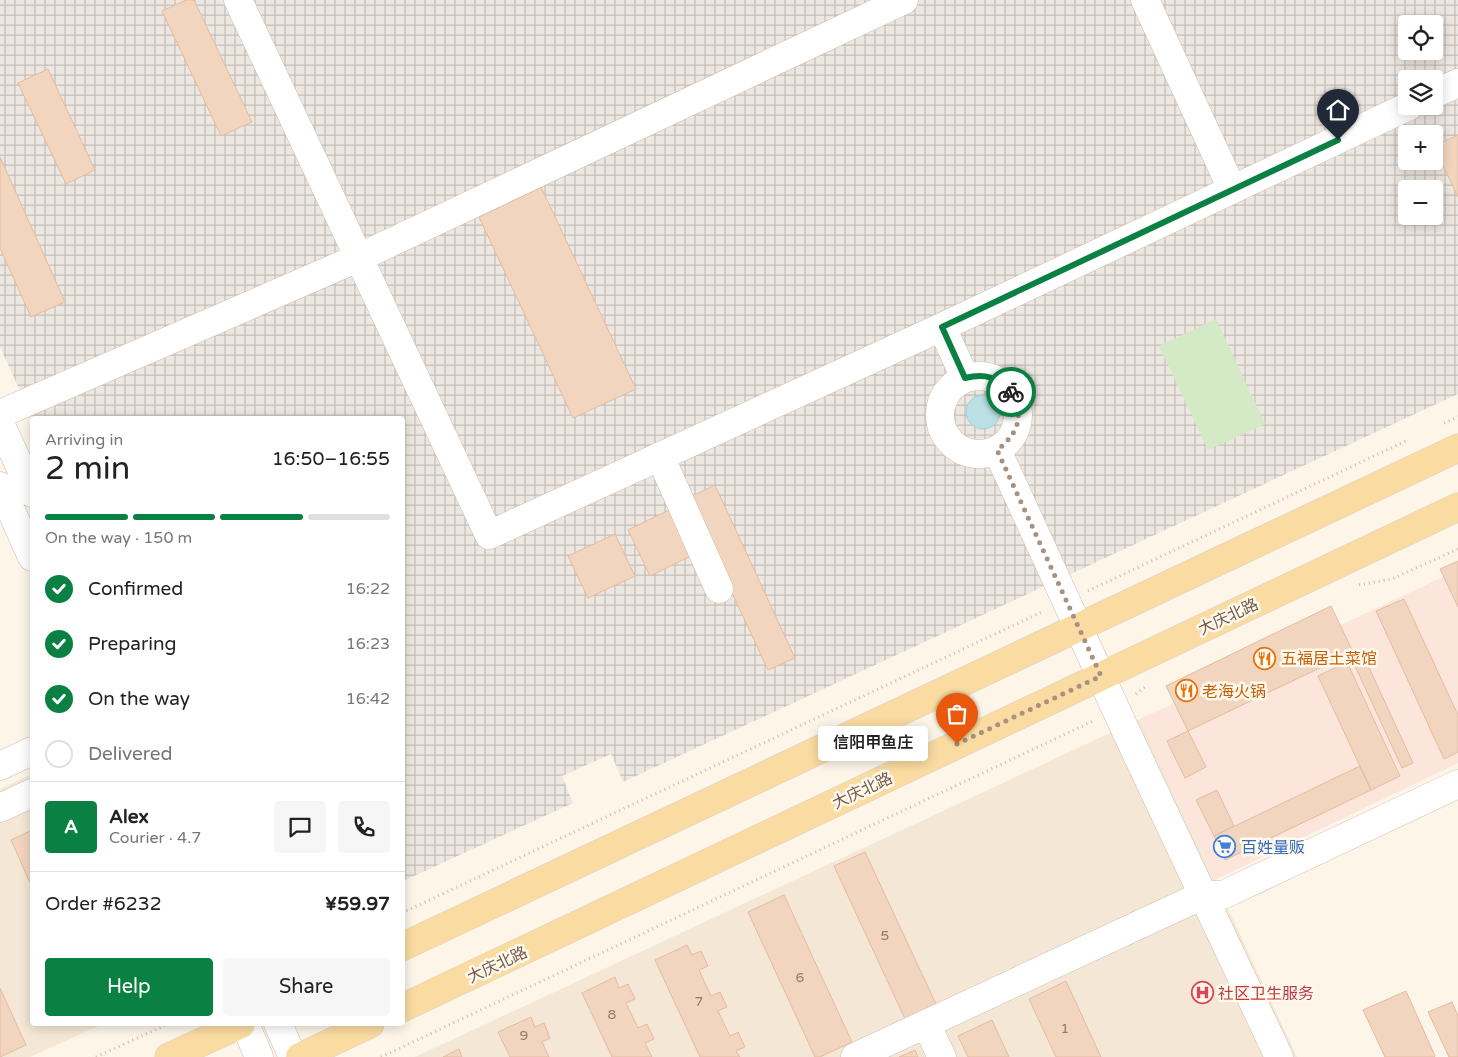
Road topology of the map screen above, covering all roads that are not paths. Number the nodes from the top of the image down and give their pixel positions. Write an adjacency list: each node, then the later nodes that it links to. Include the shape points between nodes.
1 (238, 0): 8 (street)
2 (904, 0): 8 (street)
3 (1144, 0): 7 (street)
4 (1458, 83): 5 (street)
5 (1443, 90)
6 (1398, 111): 7 (street)
7 (1232, 189): 9 (street)
8 (358, 258): 11 (street); 15 (street, via 489,535)
9 (942, 327): 10 (street); 15 (street)
10 (965, 378): 14 (street, via 990,377 1002,383 1017,404 1016,431); 14 (street, via 946,393 941,405 943,430 950,441 972,454)
11 (0, 414)
12 (0, 423): 17 (street)
13 (1458, 448): 21 (main road)
14 (997, 450): 21 (street)
15 (660, 456): 20 (street)
16 (0, 486): 19 (street)
17 (30, 489)
18 (1458, 507): 22 (main road, 大庆北路)
19 (30, 553)
20 (719, 589)
21 (1078, 628): 22 (street); 29 (main road)
22 (1101, 676): 28 (street); 30 (main road, 大庆北路)
23 (30, 752): 24 (street)
24 (0, 766)
25 (1458, 784): 28 (street, via 1223,895)
26 (30, 794): 27 (street)
27 (0, 808)
28 (1203, 895): 31 (street); 42 (street)
29 (405, 946)
30 (405, 1007)
31 (926, 1024): 36 (street); 41 (street)
32 (237, 1026): 37 (main road)
33 (246, 1026): 38 (street)
34 (279, 1026): 39 (street)
35 (366, 1026): 40 (main road)
36 (867, 1054)
37 (169, 1057)
38 (259, 1057)
39 (293, 1057)
40 (300, 1057)
41 (942, 1057)
42 (1279, 1057)

